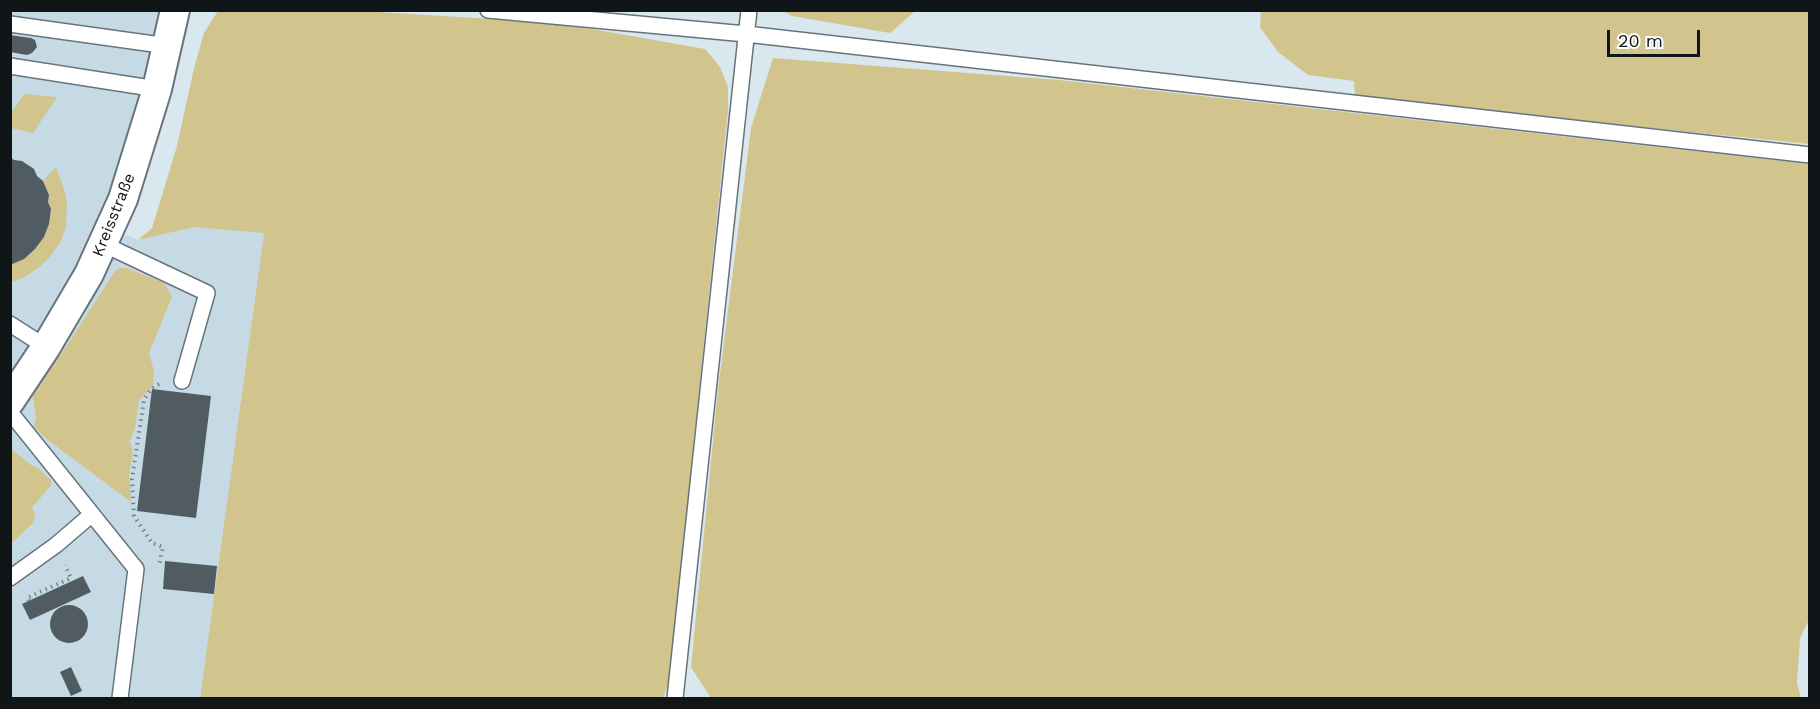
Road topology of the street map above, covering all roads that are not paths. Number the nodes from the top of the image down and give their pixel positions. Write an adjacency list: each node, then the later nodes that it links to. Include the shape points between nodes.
1 (175, 10): 6 (street, Kreisstraße)
2 (488, 10): 5 (lane)
3 (749, 10): 5 (lane)
4 (10, 24): 6 (lane)
5 (746, 34): 9 (lane); 19 (lane)
6 (168, 46): 8 (street, Kreisstraße)
7 (10, 66): 8 (lane)
8 (157, 89): 10 (street, Kreisstraße, via 123,199)
9 (1809, 155)
10 (104, 244): 12 (street, Kreisstraße); 13 (lane, via 207,293)
11 (10, 324): 12 (lane)
12 (46, 347): 14 (street, Kreisstraße)
13 (183, 381)
14 (10, 401)
15 (10, 412): 16 (lane)
16 (91, 515): 17 (lane); 18 (lane, via 136,569)
17 (10, 578)
18 (120, 699)
19 (675, 699)

